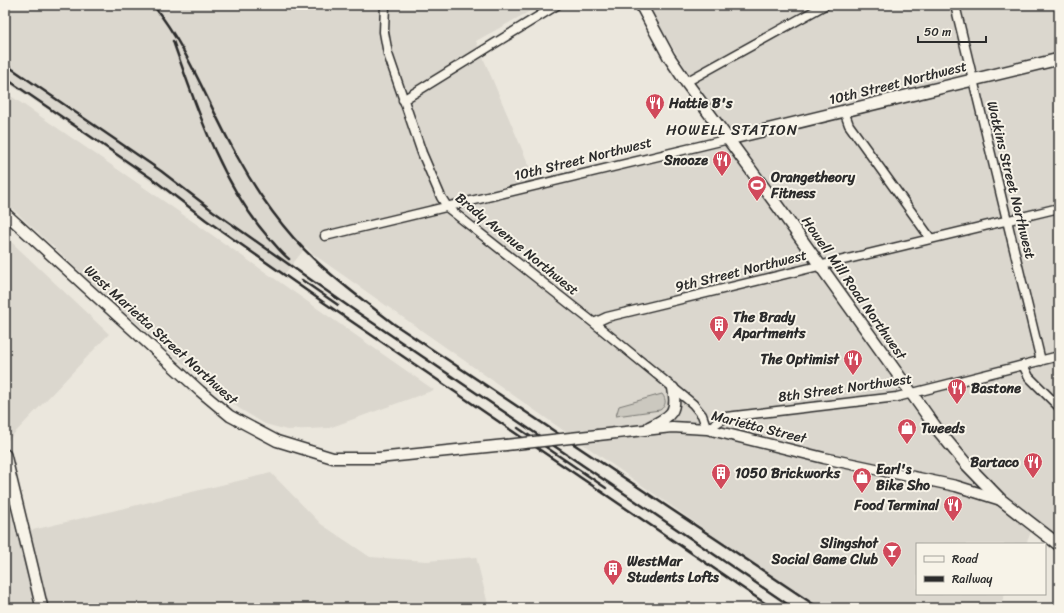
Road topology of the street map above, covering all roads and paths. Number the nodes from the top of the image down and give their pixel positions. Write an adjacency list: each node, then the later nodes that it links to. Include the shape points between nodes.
1 (384, 5): 9 (street, Brady Avenue Northwest, via 384,32 388,54)
2 (557, 5): 9 (street)
3 (641, 5): 8 (main road, Howell Mill Road Northwest, via 669,57)
4 (825, 5): 8 (street)
5 (955, 5): 7 (street, Watkins Street Northwest)
6 (1059, 59): 7 (main road, 10th Street Northwest)
7 (973, 80): 10 (main road, 10th Street Northwest); 15 (street, Watkins Street Northwest)
8 (686, 82): 11 (main road, Howell Mill Road Northwest)
9 (403, 100): 12 (street, Brady Avenue Northwest, via 428,170)
10 (844, 111): 11 (main road, 10th Street Northwest); 17 (street, via 849,125)
11 (729, 139): 12 (street, 10th Street Northwest); 18 (main road, Howell Mill Road Northwest)
12 (448, 208): 16 (street, 10th Street Northwest); 19 (street, Brady Avenue Northwest)
13 (1059, 208): 15 (street, 9th Street Northwest)
14 (5, 213): 28 (street, West Marietta Street Northwest, via 200,391 230,416 277,441 333,458 378,458)
15 (1007, 220): 17 (street, 9th Street Northwest); 21 (street, Watkins Street Northwest)
16 (325, 236)
17 (930, 239): 18 (street, 9th Street Northwest)
18 (820, 265): 19 (street, 9th Street Northwest, via 607,316); 24 (main road, Howell Mill Road Northwest)
19 (594, 323): 23 (street, Brady Avenue Northwest)
20 (1059, 356): 21 (street, 8th Street Northwest)
21 (1041, 361): 22 (street, 8th Street Northwest)
22 (1023, 365): 24 (street, 8th Street Northwest); 25 (street, via 1029,377)
23 (673, 388): 26 (street, via 674,407 671,414); 27 (street, Brady Avenue Northwest, via 693,404 702,415)
24 (911, 393): 27 (street, 8th Street Northwest, via 897,397 726,417); 30 (main road, Howell Mill Road Northwest, via 956,452)
25 (1059, 407)
26 (646, 429): 27 (street, Marietta Street); 28 (street, Marietta Street, bridge)
27 (707, 429): 30 (street, Marietta Street, via 824,458 956,486)
28 (506, 445)
29 (5, 455): 32 (main road)
30 (1001, 500): 31 (main road, Howell Mill Road Northwest)
31 (1059, 545)
32 (42, 608)

